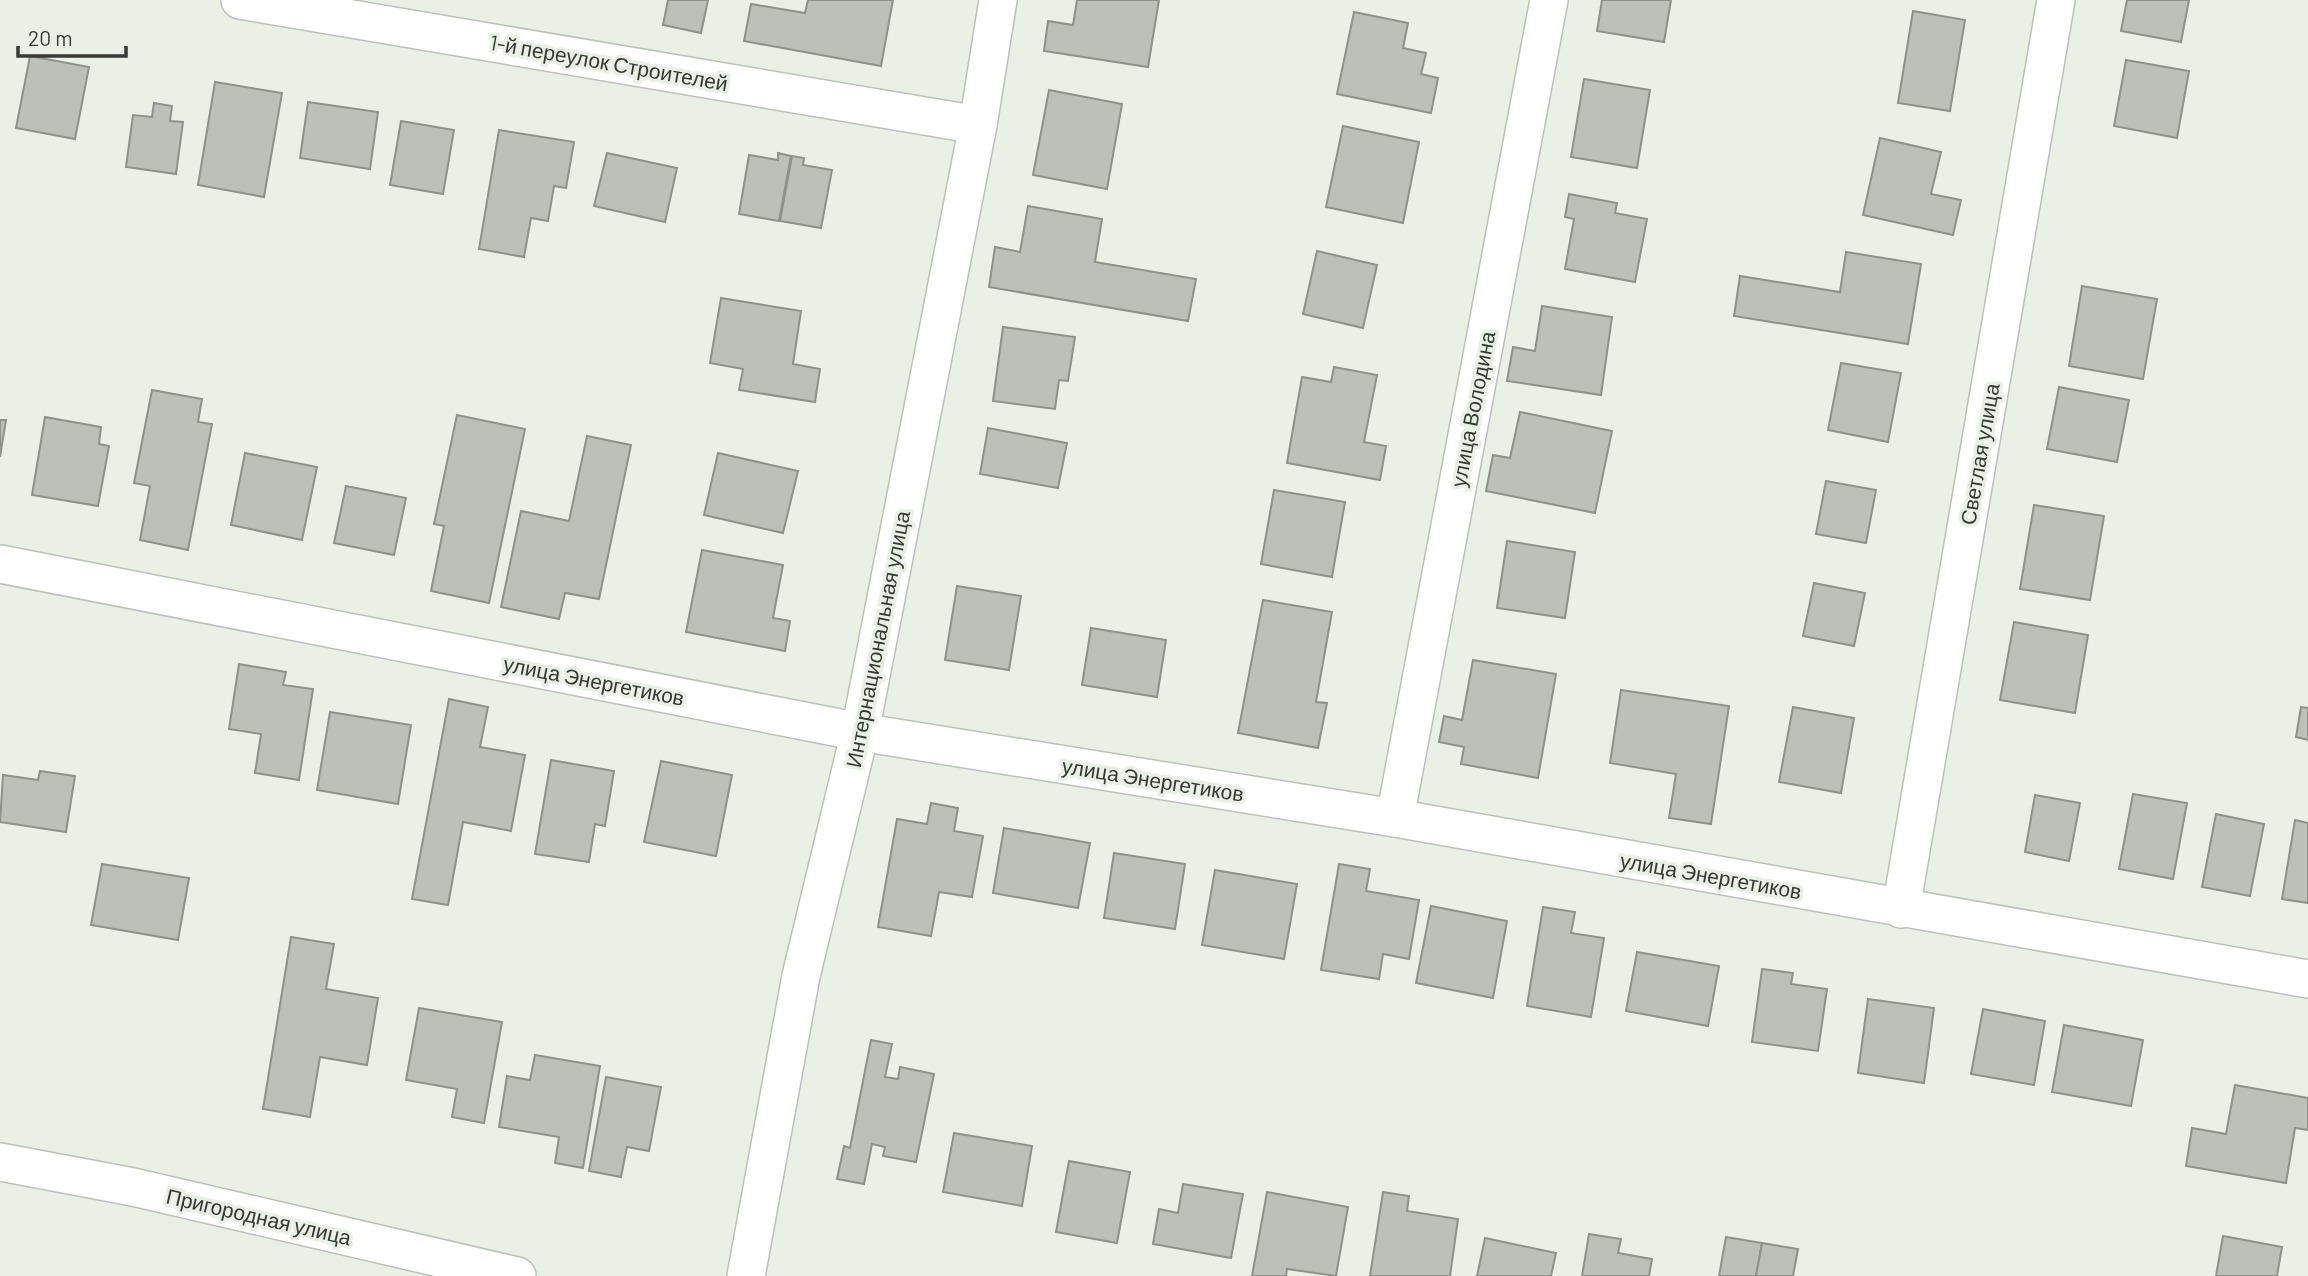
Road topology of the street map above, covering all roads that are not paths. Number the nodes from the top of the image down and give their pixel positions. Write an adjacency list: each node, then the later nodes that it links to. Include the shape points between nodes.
1 (240, 0): 5 (street, 1-й переулок Строителей)
2 (998, 0): 5 (street, Интернациональная улица)
3 (1549, 0): 8 (street, улица Володина)
4 (2056, 0): 9 (street, Светлая улица)
5 (978, 125): 7 (street, Интернациональная улица)
6 (0, 564): 7 (street, улица Энергетиков)
7 (860, 732): 8 (street, улица Энергетиков); 13 (street, Интернациональная улица, via 801,976)
8 (1395, 818): 9 (street, улица Энергетиков)
9 (1902, 909): 10 (street, улица Энергетиков)
10 (2308, 979)
11 (0, 1162): 12 (street, Пригородная улица, via 133,1186)
12 (517, 1276)
13 (746, 1276)

